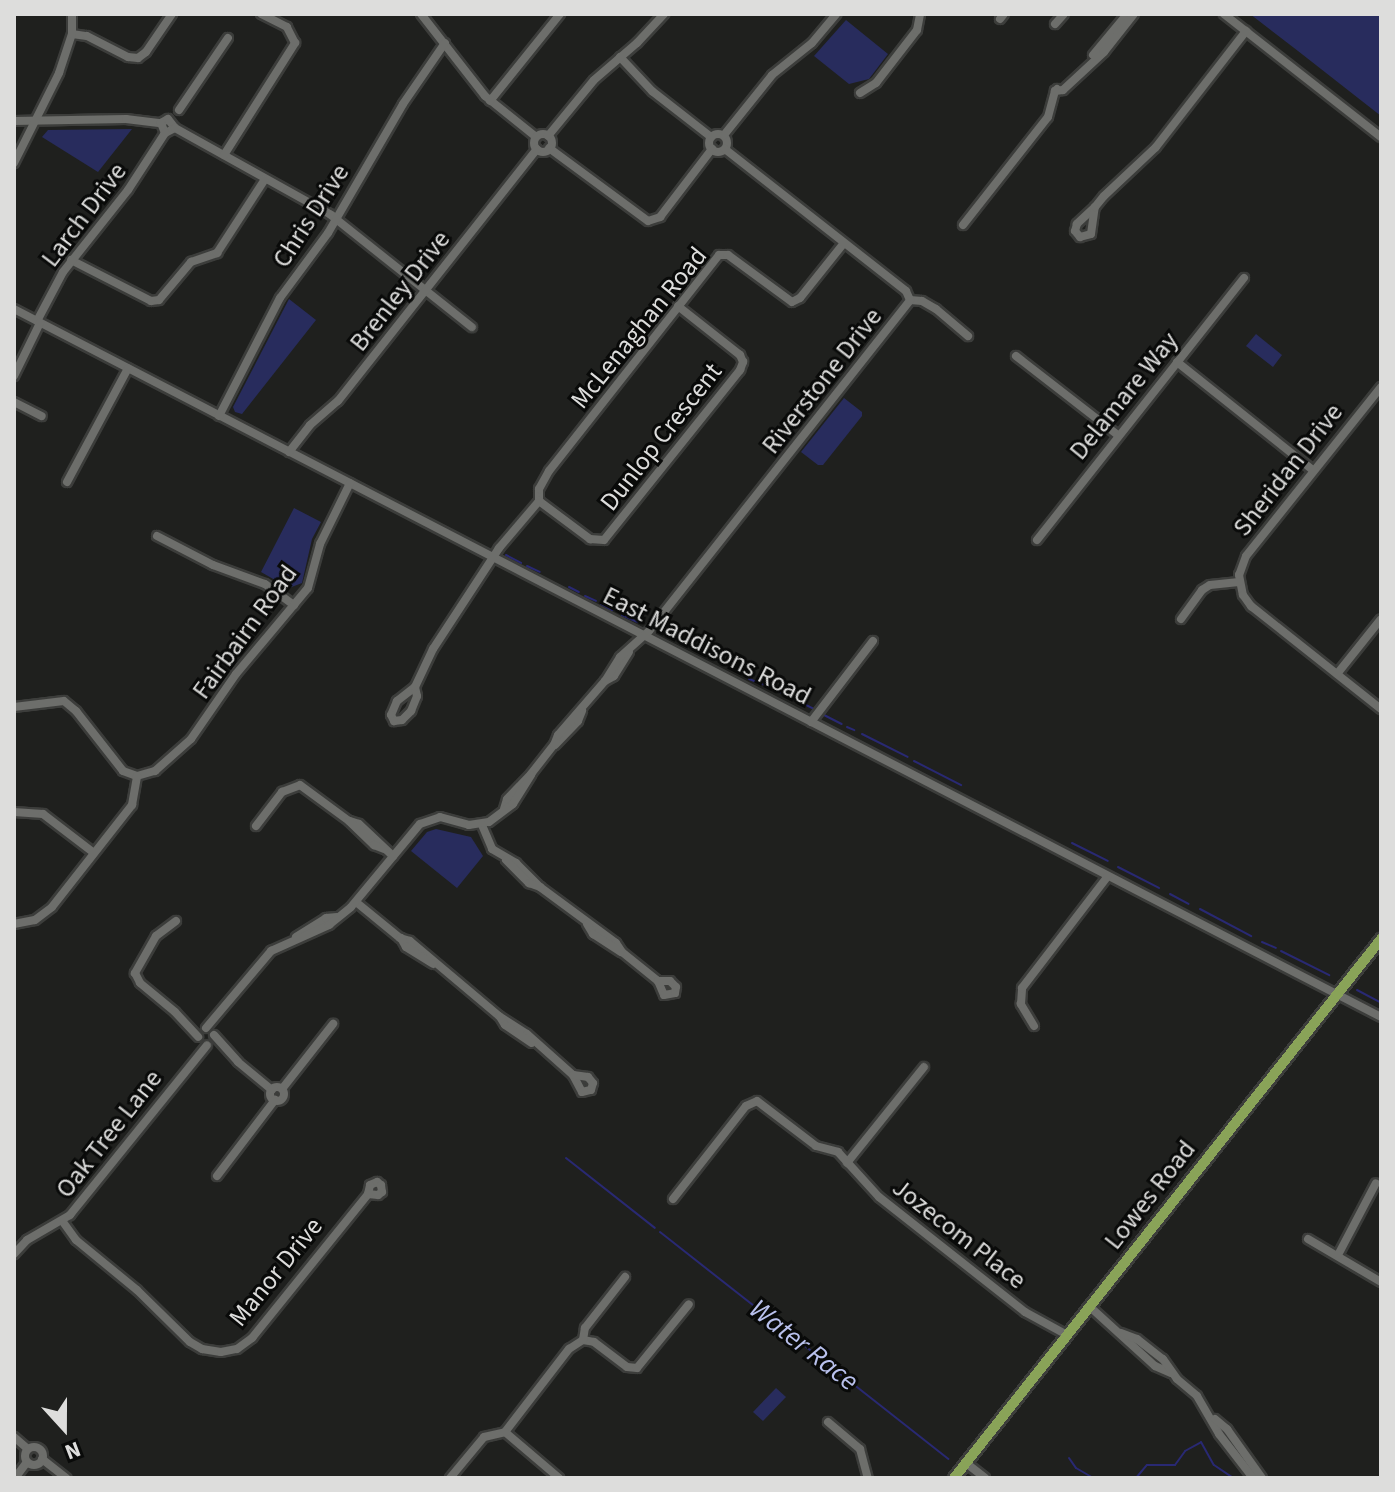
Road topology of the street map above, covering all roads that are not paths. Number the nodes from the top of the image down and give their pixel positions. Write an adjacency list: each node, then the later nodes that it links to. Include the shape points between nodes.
1 (72, 14): 15 (street)
2 (172, 14): 15 (street, via 138,58)
3 (261, 14): 37 (street, via 287,27 295,43)
4 (421, 14): 17 (street)
5 (560, 14): 21 (street)
6 (664, 14): 18 (street)
7 (836, 14): 28 (street, via 812,43 772,75)
8 (920, 14): 20 (street, via 914,34 876,83)
9 (1064, 14): 13 (street)
10 (1127, 14): 19 (street, via 1112,36)
11 (1134, 14): 19 (street, via 1114,42 1071,83)
12 (1224, 14): 14 (street)
13 (1055, 24)
14 (1246, 31): 32 (street); 40 (street, via 1156,147)
15 (72, 34): 24 (street)
16 (228, 38): 22 (street)
17 (445, 43): 21 (street); 41 (street, Chris Drive)
18 (620, 57): 29 (street, via 587,87); 31 (street, via 652,91)
19 (1055, 91): 42 (street, via 1048,117)
20 (860, 93)
21 (490, 101): 30 (street)
22 (179, 110)
23 (14, 121): 24 (street)
24 (37, 121): 25 (street); 38 (street)
25 (161, 123): 26 (street, via 172,120); 27 (street)
26 (175, 128): 27 (street); 37 (street)
27 (165, 133): 44 (street, Larch Drive)
28 (724, 135): 31 (street); 36 (street)
29 (548, 136): 30 (street); 33 (street)
30 (536, 137): 34 (street)
31 (711, 137): 35 (street)
32 (1381, 137)
33 (549, 148): 34 (street); 35 (street, via 648,221 660,217)
34 (537, 149): 46 (street, Brenley Drive)
35 (712, 149): 36 (street)
36 (725, 149): 43 (street, Riverstone Drive)
37 (224, 155): 39 (street)
38 (14, 163)
39 (265, 179): 41 (street); 44 (street, via 217,253 191,262 159,300 151,301)
40 (1095, 207)
41 (336, 220): 46 (street); 60 (street, Chris Drive, via 280,298)
42 (963, 225)
43 (844, 243): 47 (street, Riverstone Drive, via 904,289); 48 (street, McLenaghan Road, via 795,301 786,301 722,254)
44 (71, 260): 50 (street, Larch Drive)
45 (1244, 278): 54 (street, Delamare Way)
46 (426, 291): 51 (street); 62 (street, Brenley Drive, via 338,401)
47 (910, 300): 52 (street, via 940,312); 74 (street, Riverstone Drive)
48 (678, 306): 66 (street, McLenaghan Road, via 548,473); 66 (street, Dunlop Crescent, via 740,355 740,370 604,540 590,539)
49 (14, 309): 50 (street, East Maddisons Road)
50 (39, 322): 55 (street, East Maddisons Road); 56 (street, Larch Drive)
51 (472, 327)
52 (968, 336)
53 (1016, 356): 61 (street)
54 (1177, 362): 61 (street, Delamare Way); 63 (street)
55 (128, 368): 60 (street, East Maddisons Road); 64 (street)
56 (14, 376)
57 (1381, 387): 63 (street, Sheridan Drive)
58 (14, 402): 59 (street)
59 (42, 416)
60 (219, 416): 62 (street, East Maddisons Road)
61 (1118, 435): 68 (street, Delamare Way)
62 (289, 452): 65 (street, East Maddisons Road)
63 (1313, 470): 70 (street, Sheridan Drive, via 1246,556)
64 (67, 482)
65 (350, 483): 69 (street, East Maddisons Road); 71 (street, Fairbairn Road, via 320,544 313,578)
66 (539, 501): 69 (street, McLenaghan Road)
67 (157, 536): 71 (street, via 265,584)
68 (1037, 540)
69 (492, 558): 74 (street, East Maddisons Road); 77 (street, McLenaghan Road, via 431,652)
70 (1239, 582): 72 (street, via 1202,590); 76 (street, via 1251,606)
71 (294, 605): 81 (street, Fairbairn Road, via 191,739 155,771)
72 (1181, 619)
73 (1381, 619): 76 (street)
74 (644, 636): 80 (street, East Maddisons Road); 83 (street, via 614,664 504,809)
75 (873, 641): 80 (street)
76 (1337, 674): 79 (street)
77 (415, 687)
78 (14, 707): 81 (street, via 64,701 116,765)
79 (1381, 709)
80 (811, 722): 87 (street, East Maddisons Road)
81 (137, 776): 85 (street, via 132,805)
82 (14, 812): 85 (street, via 43,814)
83 (482, 825): 86 (street, via 430,818); 92 (street, via 489,847)
84 (256, 826): 86 (street, via 282,792 296,785 308,788)
85 (94, 853): 90 (street, via 47,913)
86 (393, 856): 88 (street)
87 (1108, 876): 93 (street, East Maddisons Road); 97 (street, via 1022,988 1024,1013)
88 (356, 902): 98 (street, via 266,955); 104 (street)
89 (176, 921): 94 (street, via 156,936 135,973)
90 (14, 924)
91 (1381, 939): 93 (main road, Lowes Road)
92 (658, 981)
93 (1336, 995): 95 (street, East Maddisons Road); 118 (main road, Lowes Road)
94 (175, 1012): 98 (street); 99 (street)
95 (1381, 1017)
96 (333, 1024): 105 (street)
97 (1034, 1026)
98 (210, 1031): 99 (street); 100 (street, Oak Tree Lane); 102 (street)
99 (198, 1038): 100 (street); 101 (street, Oak Tree Lane)
100 (207, 1044): 101 (street, Oak Tree Lane); 102 (street)
101 (191, 1060): 111 (street, Oak Tree Lane)
102 (238, 1062): 105 (street)
103 (924, 1067): 106 (street)
104 (573, 1075)
105 (277, 1089): 107 (street, via 283,1098 275,1100)
106 (847, 1163): 110 (street, Jozecom Place, via 838,1152 816,1146 752,1102); 119 (street, Jozecom Place, via 879,1197 1025,1312)
107 (217, 1176)
108 (1376, 1183): 114 (street)
109 (368, 1194): 111 (street, Manor Drive, via 252,1338 221,1352 190,1342 76,1240)
110 (673, 1199)
111 (63, 1222): 113 (street, Oak Tree Lane, via 31,1237)
112 (1308, 1239): 114 (street)
113 (14, 1254)
114 (1338, 1255): 116 (street)
115 (625, 1277): 120 (street, via 585,1328)
116 (1381, 1282)
117 (689, 1304): 120 (street, via 637,1368)
118 (1089, 1306): 119 (main road, Lowes Road); 121 (street, via 1155,1366 1174,1374)
119 (1067, 1335): 128 (main road, Lowes Road)
120 (583, 1340): 123 (street, via 569,1349)
121 (1212, 1416): 136 (street, via 1219,1434); 137 (street)
122 (828, 1422): 133 (street, via 860,1449)
123 (505, 1432): 131 (street, via 484,1437); 132 (street)
124 (14, 1437): 125 (street)
125 (28, 1449): 126 (street, via 39,1449); 127 (street)
126 (42, 1459): 127 (street, via 35,1465); 130 (street)
127 (27, 1462): 129 (street)
128 (966, 1463): 134 (main road, Lowes Road); 135 (street)
129 (15, 1478)
130 (66, 1478)
131 (450, 1478)
132 (559, 1478)
133 (868, 1478)
134 (954, 1478)
135 (985, 1478)
136 (1253, 1478)
137 (1262, 1478)

